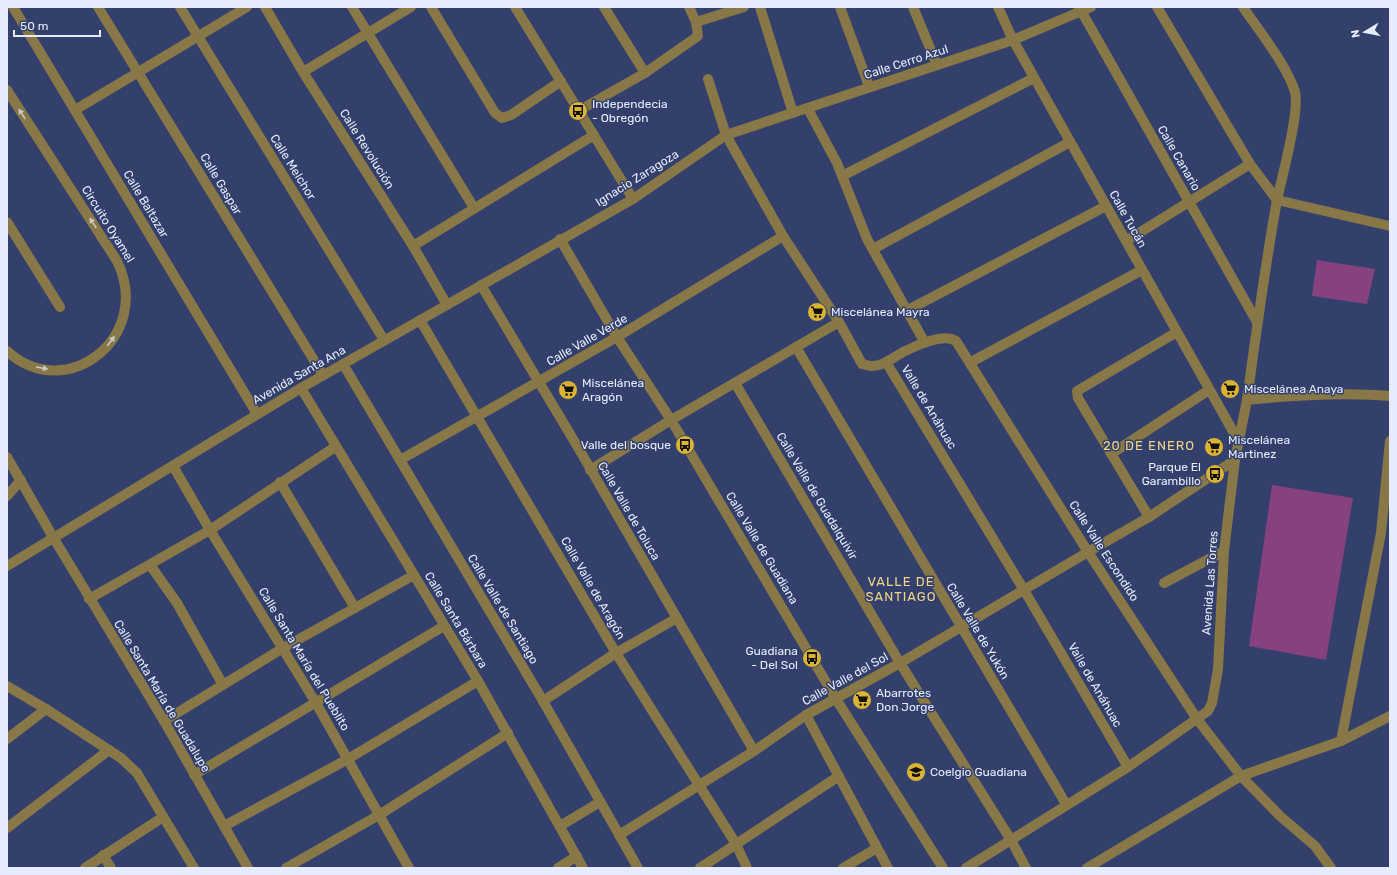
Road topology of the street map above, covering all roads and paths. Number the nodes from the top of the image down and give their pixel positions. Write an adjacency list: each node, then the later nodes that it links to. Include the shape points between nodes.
1 (13, 7): 35 (street, Calle Baltazar)
2 (98, 7): 26 (street, Calle Gaspar)
3 (180, 7): 23 (street, Calle Melchor)
4 (247, 7): 23 (street)
5 (352, 7): 22 (street)
6 (411, 7): 22 (street)
7 (431, 7): 31 (street, via 495,113 502,118 511,115)
8 (515, 7): 31 (street)
9 (604, 7): 28 (street)
10 (689, 7): 21 (street)
11 (744, 7): 21 (street)
12 (760, 7): 37 (street)
13 (840, 7): 32 (street)
14 (913, 7): 25 (street)
15 (998, 7): 24 (street, Calle Tucán)
16 (1091, 7): 20 (street, Calle Cerro Azul)
17 (1157, 7): 41 (street)
18 (1244, 7): 44 (street, Avenida Las Torres, via 1287,74 1295,94 1295,113)
19 (267, 8): 27 (street, Calle Revolución)
20 (1080, 10): 24 (street, Calle Cerro Azul); 45 (street, Calle Canario)
21 (696, 22): 28 (street, via 698,36)
22 (367, 34): 27 (street); 47 (street)
23 (198, 37): 26 (street); 65 (street, Calle Melchor)
24 (1013, 40): 25 (street, Calle Cerro Azul); 29 (street, Calle Tucán)
25 (937, 65): 32 (street, Calle Cerro Azul)
26 (137, 72): 35 (street); 72 (street, Calle Gaspar)
27 (303, 72): 53 (street, Calle Revolución)
28 (645, 73): 36 (street)
29 (1034, 78): 40 (street, Calle Tucán); 42 (street)
30 (708, 79): 39 (street, Valle de Anáhuac)
31 (561, 81): 36 (street)
32 (870, 86): 34 (street, Calle Cerro Azul)
33 (7, 90): 68 (street, Circuito Oyamel, one-way to 33, via 21,361 45,368 57,369 81,364 102,352 111,342 123,321 127,296 117,260)
34 (808, 109): 37 (street, Calle Cerro Azul); 42 (street)
35 (75, 110): 79 (street, Calle Baltazar)
36 (578, 111): 38 (street)
37 (794, 113): 39 (street, Calle Cerro Azul)
38 (594, 135): 43 (street); 47 (street)
39 (726, 135): 43 (street, Ignacio Zaragoza); 50 (street, Valle de Anáhuac)
40 (1070, 142): 46 (street, Calle Tucán); 54 (street)
41 (1250, 164): 44 (street); 45 (street)
42 (842, 176): 54 (street)
43 (633, 199): 51 (street, Ignacio Zaragoza)
44 (1277, 200): 49 (street); 62 (street, Avenida Las Torres)
45 (1189, 202): 52 (street); 62 (street, Calle Canario)
46 (1106, 206): 52 (street, Calle Tucán); 59 (street)
47 (474, 208): 53 (street)
48 (7, 222): 58 (street)
49 (1390, 226)
50 (783, 236): 61 (street, Valle de Anáhuac); 64 (street, Calle Valle Verde)
51 (560, 239): 56 (street, Avenida Santa Ana); 64 (street, Calle Valle de Guadiana)
52 (1126, 242): 55 (street, Calle Tucán)
53 (413, 246): 57 (street, Calle Revolución)
54 (873, 249): 59 (street)
55 (1142, 270): 63 (street, Calle Tucán); 70 (street)
56 (481, 285): 57 (street, Avenida Santa Ana); 73 (street, Calle Valle de Toluca)
57 (447, 305): 60 (street, Avenida Santa Ana)
58 (60, 307)
59 (908, 310): 66 (street)
60 (420, 320): 65 (street, Avenida Santa Ana); 80 (street, Calle Valle de Aragón)
61 (839, 322): 67 (street); 69 (street, Valle de Anáhuac, via 862,364 871,366)
62 (1257, 322): 78 (street, Avenida Las Torres)
63 (1177, 332): 76 (street, Calle Tucán); 85 (street, via 1077,392 1078,398)
64 (617, 337): 73 (street, Calle Valle Verde); 81 (street, Calle Valle de Guadiana)
65 (384, 340): 71 (street, Avenida Santa Ana)
66 (925, 343): 69 (street); 70 (street, Calle Valle Escondido, via 951,338)
67 (796, 347): 74 (street); 108 (street, Calle Valle de Yukón)
68 (7, 351)
69 (886, 362): 103 (street, Valle de Anáhuac)
70 (971, 362): 98 (street, Calle Valle Escondido)
71 (343, 364): 72 (street, Avenida Santa Ana); 87 (street, Calle Valle de Santiago)
72 (323, 375): 75 (street, Avenida Santa Ana)
73 (538, 383): 80 (street, Calle Valle Verde); 90 (street, Calle Valle de Toluca)
74 (735, 383): 81 (street); 111 (street, Calle Valle de Guadalquivir)
75 (301, 388): 79 (street, Avenida Santa Ana); 84 (street, Calle Santa Bárbara)
76 (1209, 390): 83 (street, Calle Tucán); 85 (street)
77 (1390, 396): 78 (street, via 1352,393)
78 (1247, 400): 83 (street, Avenida Las Torres)
79 (256, 414): 89 (street, Avenida Santa Ana)
80 (477, 416): 87 (street, Calle Valle Verde); 110 (street, Calle Valle de Aragón)
81 (670, 420): 90 (street); 115 (street, Calle Valle de Guadiana)
82 (1390, 441): 125 (street, via 1380,532)
83 (1239, 442): 88 (street, Avenida Las Torres)
84 (335, 447): 92 (street); 101 (street, Calle Santa Bárbara)
85 (1111, 454): 94 (street)
86 (7, 457): 91 (street, Calle Santa María de Guadalupe)
87 (400, 460): 116 (street, Calle Valle de Santiago)
88 (1236, 460): 94 (street, Calle Valle del Sol); 97 (street, Avenida Las Torres)
89 (173, 466): 95 (street, Calle Santa María del Pueblito); 96 (street, Avenida Santa Ana)
90 (590, 470): 106 (street, Calle Valle de Toluca)
91 (21, 480): 93 (street); 96 (street, Calle Santa María de Guadalupe)
92 (280, 482): 95 (street); 105 (street)
93 (7, 496)
94 (1149, 517): 98 (street, Calle Valle del Sol)
95 (210, 530): 99 (street); 109 (street, Calle Santa María del Pueblito)
96 (53, 537): 100 (street, Avenida Santa Ana); 104 (street, Calle Santa María de Guadalupe)
97 (1224, 551): 102 (street); 121 (street, Avenida Las Torres, via 1218,669 1212,704 1208,711)
98 (1088, 552): 103 (street, Calle Valle del Sol); 121 (street, Calle Valle Escondido)
99 (150, 565): 104 (street); 113 (street, via 177,603)
100 (7, 566)
101 (414, 575): 105 (street); 107 (street, Calle Santa Bárbara)
102 (1164, 583)
103 (1024, 590): 108 (street, Calle Valle del Sol); 129 (street, Valle de Anáhuac)
104 (89, 599): 122 (street, Calle Santa María de Guadalupe)
105 (354, 608): 109 (street)
106 (677, 618): 110 (street); 127 (street, Calle Valle de Toluca)
107 (444, 626): 112 (street, Calle Santa Bárbara); 117 (street)
108 (961, 628): 111 (street, Calle Valle del Sol); 135 (street, Calle Valle de Yukón)
109 (283, 648): 113 (street); 117 (street, Calle Santa María del Pueblito)
110 (616, 654): 116 (street); 133 (street, Calle Valle de Aragón)
111 (900, 663): 115 (street, Calle Valle del Sol); 142 (street, Calle Valle de Guadalquivir)
112 (478, 681): 123 (street, Calle Santa Bárbara); 128 (street)
113 (223, 685): 122 (street)
114 (7, 686): 118 (street)
115 (836, 699): 119 (street, Calle Valle del Sol); 161 (street, Calle Valle de Guadiana)
116 (542, 701): 134 (street, Calle Valle de Santiago)
117 (316, 703): 128 (street, Calle Santa María del Pueblito); 130 (street)
118 (46, 709): 124 (street); 126 (street)
119 (806, 716): 127 (street, Calle Valle del Sol); 131 (street)
120 (1390, 716): 125 (street)
121 (1197, 719): 129 (street, Avenida Las Torres); 132 (street, Calle Valle Escondido)
122 (164, 721): 130 (street, Calle Santa María de Guadalupe)
123 (508, 733): 136 (street); 139 (street, Calle Santa Bárbara)
124 (7, 739)
125 (1341, 741): 132 (street)
126 (109, 750): 137 (street, via 137,773); 140 (street)
127 (754, 751): 133 (street, Calle Valle del Sol)
128 (348, 759): 136 (street, Calle Santa María del Pueblito); 138 (street)
129 (1128, 767): 135 (street, Avenida Las Torres)
130 (194, 775): 138 (street, Calle Santa María de Guadalupe)
131 (839, 776): 143 (street); 144 (street)
132 (1241, 776): 147 (street, Calle Valle Escondido, via 1280,816 1316,846); 164 (street)
133 (697, 785): 141 (street, Calle Valle del Sol); 143 (street, Calle Valle de Aragón)
134 (600, 802): 139 (street); 141 (street, Calle Valle de Santiago)
135 (1066, 804): 142 (street, Avenida Las Torres)
136 (378, 815): 152 (street); 153 (street, Calle Santa María del Pueblito)
137 (162, 816): 145 (street); 150 (street)
138 (224, 826): 151 (street, Calle Santa María de Guadalupe)
139 (560, 826): 146 (street, Calle Santa Bárbara)
140 (7, 828)
141 (619, 834): 156 (street, Calle Valle de Santiago)
142 (1011, 840): 162 (street, Avenida Las Torres); 163 (street, Calle Valle de Guadalquivir)
143 (736, 844): 157 (street); 158 (street, Calle Valle de Aragón)
144 (877, 848): 159 (street); 160 (street)
145 (103, 855): 148 (street); 149 (street)
146 (576, 856): 154 (street); 155 (street, Calle Santa Bárbara)
147 (1329, 867)
148 (85, 868)
149 (111, 868)
150 (194, 868)
151 (248, 868)
152 (286, 868)
153 (409, 868)
154 (558, 868)
155 (583, 868)
156 (638, 868)
157 (700, 868)
158 (748, 868)
159 (843, 868)
160 (888, 868)
161 (943, 868)
162 (966, 868)
163 (1026, 868)
164 (1087, 868)

